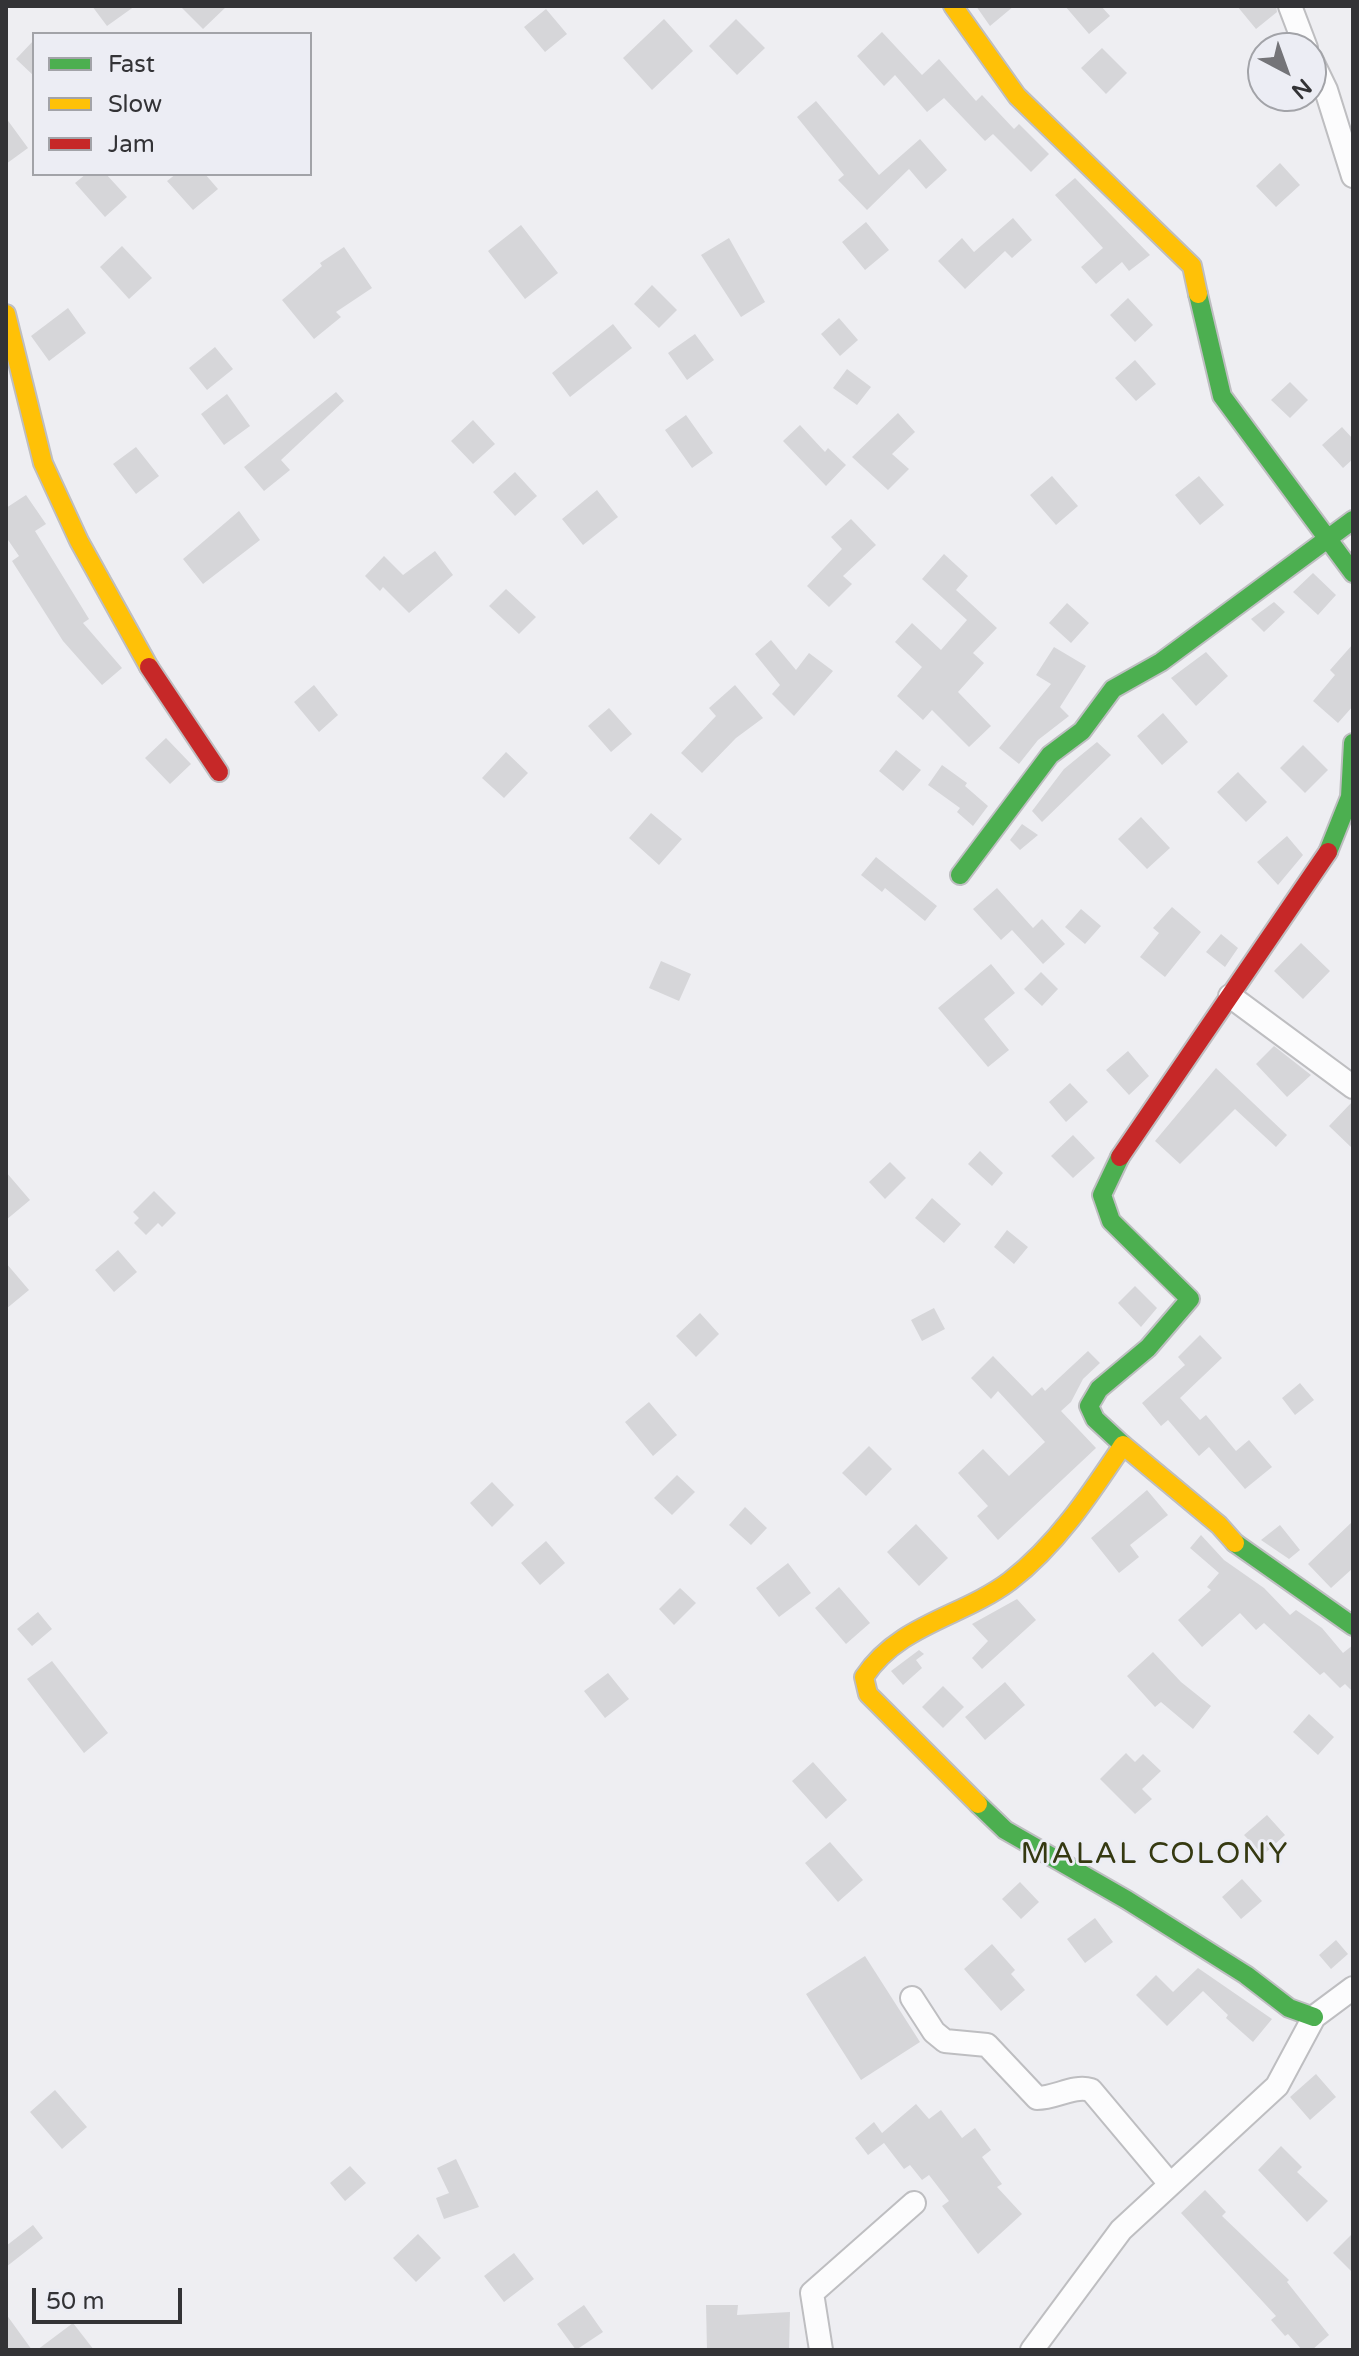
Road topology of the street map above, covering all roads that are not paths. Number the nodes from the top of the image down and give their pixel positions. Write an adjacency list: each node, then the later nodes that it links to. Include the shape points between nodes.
1 (953, 6): 8 (street, via 1017,96 1192,266 1222,396)
2 (1290, 6): 3 (street)
3 (1300, 32)
4 (1327, 93): 5 (street)
5 (1353, 176)
6 (6, 314): 11 (street, via 43,463 79,541 139,651)
7 (1353, 520): 8 (street)
8 (1327, 538): 9 (street); 12 (street, via 1161,662 1113,689 1082,731 1050,755)
9 (1353, 573)
10 (1353, 743): 13 (street, via 1350,797 1334,843)
11 (219, 772)
12 (960, 875)
13 (1230, 996): 14 (street); 15 (street, via 1123,1150 1102,1195 1111,1221 1190,1299 1148,1348 1099,1389 1089,1406 1095,1419)
14 (1353, 1087)
15 (1123, 1445): 16 (street, via 1238,1547); 19 (street, via 1068,1527 1008,1582 898,1640 869,1665 864,1677 868,1694 1005,1830 1127,1900 1289,2008)
16 (1353, 1626)
17 (1353, 1988): 19 (street)
18 (912, 1998): 20 (street, via 945,2041 987,2045 1037,2098 1082,2087 1091,2090)
19 (1314, 2017): 20 (street, via 1277,2086)
20 (1170, 2184): 23 (street, via 1121,2230)
21 (914, 2203): 22 (street, via 812,2293)
22 (821, 2350)
23 (1032, 2350)

